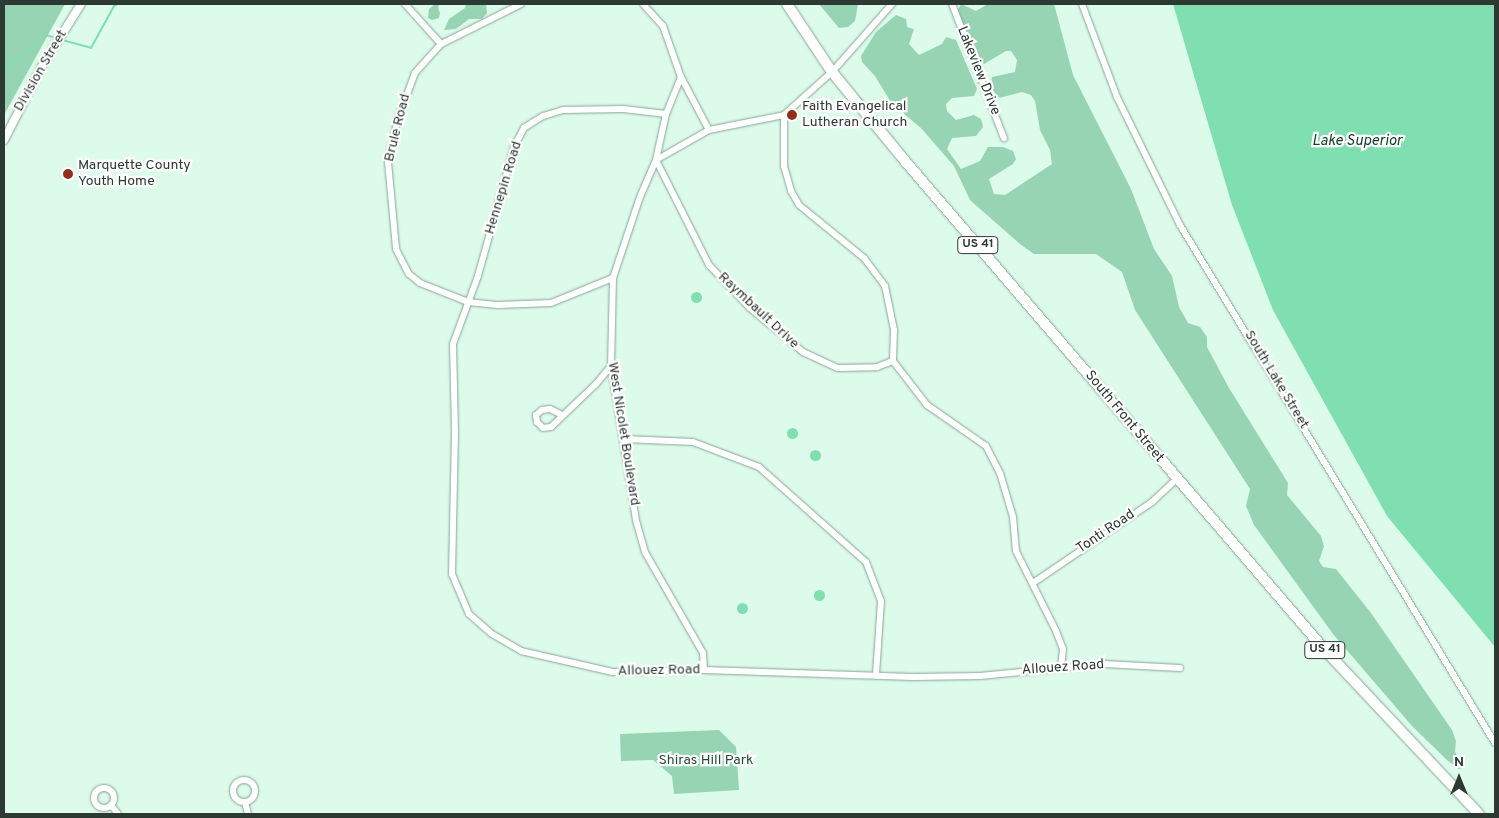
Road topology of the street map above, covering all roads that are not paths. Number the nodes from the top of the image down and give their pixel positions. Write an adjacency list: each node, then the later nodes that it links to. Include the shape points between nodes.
1 (81, 4): 16 (street, Division Street, via 41,68)
2 (405, 4): 9 (street)
3 (521, 4): 9 (street, Brule Road)
4 (643, 4): 11 (street, via 663,26)
5 (786, 4): 10 (highway, South Front Street / US 41)
6 (892, 4): 10 (street)
7 (952, 4): 15 (street, Lakeview Drive)
8 (1082, 4): 30 (street, South Lake Street, via 1118,97 1180,225)
9 (441, 44): 19 (street, Brule Road, via 415,73 403,104 388,162 391,212 396,249 409,274 435,291)
10 (832, 72): 13 (street); 24 (highway, South Front Street / US 41)
11 (681, 77): 12 (street, West Nicolet Boulevard); 14 (street)
12 (666, 114): 17 (street, West Nicolet Boulevard); 19 (street, Hennepin Road, via 623,109 563,110 543,116 524,128 514,146)
13 (784, 115): 14 (street); 20 (street, via 784,166 792,191 799,205 864,258 885,286 894,330)
14 (710, 130): 17 (street)
15 (1004, 138)
16 (4, 140)
17 (656, 160): 18 (street, West Nicolet Boulevard, via 640,196); 20 (street, Raymbault Drive, via 709,265 750,308 802,352 838,368 877,367)
18 (614, 278): 19 (street, Brule Road, via 551,303 498,305); 21 (street, West Nicolet Boulevard)
19 (468, 302): 28 (street, Allouez Road, via 453,344 452,574 469,614 492,634 521,651 575,666 613,672)
20 (893, 361): 25 (street, via 927,405 986,446 1000,473 1013,518 1016,551)
21 (611, 366): 22 (street); 23 (street, West Nicolet Boulevard)
22 (562, 415)
23 (624, 439): 28 (street, West Nicolet Boulevard, via 636,520 645,552 703,653); 29 (street, via 693,442 759,467 866,562 881,601)
24 (1177, 479): 25 (street, Tonti Road, via 1152,502); 35 (highway, South Front Street / US 41, via 1324,649)
25 (1033, 583): 26 (street, via 1063,649)
26 (1061, 667): 27 (street, Allouez Road, via 1104,664); 29 (street, Allouez Road, via 980,676)
27 (1180, 668)
28 (704, 670): 29 (street, Allouez Road, via 795,675)
29 (876, 674)
30 (1495, 743)
31 (245, 802): 34 (street)
32 (111, 805): 33 (street)
33 (118, 814)
34 (248, 814)
35 (1479, 814)

